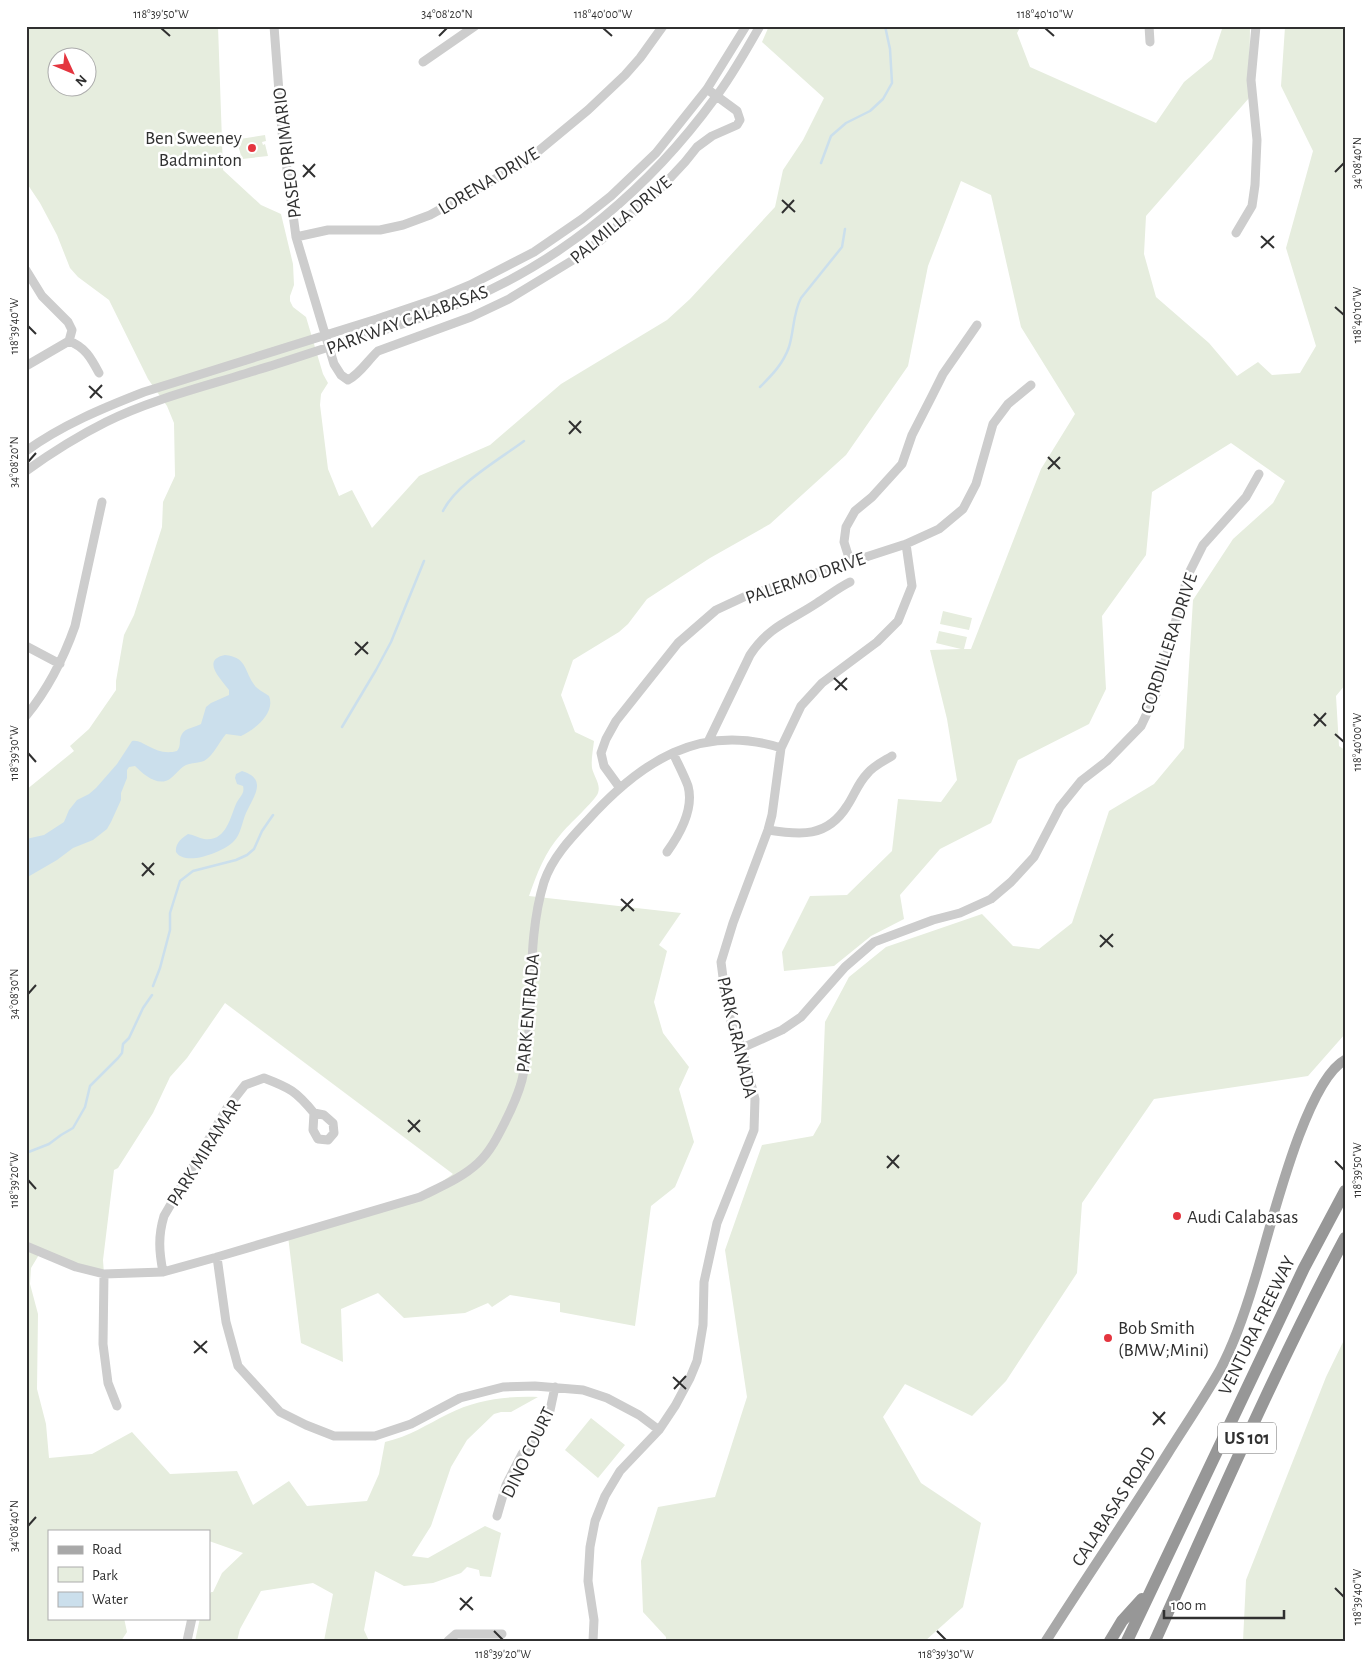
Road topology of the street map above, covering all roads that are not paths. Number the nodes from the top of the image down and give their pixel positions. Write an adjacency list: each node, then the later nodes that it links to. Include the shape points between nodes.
1 (274, 26): 13 (street, PASEO PRIMARIO, via 282,132)
2 (476, 26): 9 (street)
3 (663, 26): 13 (street, LORENA DRIVE, via 625,75 516,168 430,215 403,225 380,230 328,230)
4 (746, 26): 10 (street, PARKWAY CALABASAS)
5 (760, 26): 11 (street, PARKWAY CALABASAS)
6 (1149, 26): 8 (street)
7 (1256, 26): 12 (street, via 1251,80 1257,140 1255,185 1252,206)
8 (1150, 42)
9 (423, 62)
10 (708, 89): 11 (street); 16 (street, PARKWAY CALABASAS, via 656,153 630,178 582,219 534,252 439,298)
11 (717, 96): 18 (street, PARKWAY CALABASAS, via 681,142 642,183 566,246 463,303); 18 (street, PALMILLA DRIVE, via 736,111 740,120 737,126 712,136 697,147 657,192 602,240 573,260 509,299 471,317 378,351 348,380 334,364)
12 (1236, 233)
13 (296, 237): 16 (street, PASEO PRIMARIO)
14 (26, 270): 17 (street, via 42,296 68,322 72,330)
15 (977, 325): 27 (street, via 943,374 912,435 902,464 856,511 846,527 844,542)
16 (326, 336): 18 (street, PALMILLA DRIVE); 22 (street, PARKWAY CALABASAS, via 144,392 85,417)
17 (70, 341): 19 (street); 20 (street, via 80,345)
18 (329, 347): 23 (street, PARKWAY CALABASAS, via 157,402 106,422)
19 (26, 366)
20 (99, 373)
21 (1031, 385): 26 (street, PALERMO DRIVE, via 1008,404 993,424 976,484 963,509 939,530)
22 (26, 451)
23 (26, 471)
24 (1259, 474): 39 (street, CORDILLERA DRIVE, via 1246,497 1203,545 1188,575 1156,694 1141,726 1107,761 1080,782 1060,807 1034,857 991,899 874,942 800,1017 782,1030)
25 (102, 502): 30 (street, via 75,626)
26 (906, 544): 27 (street, PALERMO DRIVE); 33 (street, PARK GRANADA, via 912,586 898,621 877,642 822,683 801,706)
27 (850, 561): 36 (street, PALERMO DRIVE, via 746,596 716,610 678,642 606,738 601,753 604,766)
28 (850, 582): 32 (street, via 773,629 756,645)
29 (26, 646): 30 (street)
30 (60, 664): 31 (street, via 47,689)
31 (26, 716)
32 (708, 742): 33 (street, PARK ENTRADA, via 745,739); 34 (street, PARK ENTRADA)
33 (781, 748): 37 (street, PARK GRANADA)
34 (673, 753): 36 (street, PARK ENTRADA, via 652,763); 38 (street, via 688,786 690,804 677,838)
35 (892, 756): 37 (street, via 868,772 847,807 818,831 794,834)
36 (620, 788): 45 (street, PARK ENTRADA, via 559,853 545,881 535,920 522,1079 499,1136 479,1163 420,1197)
37 (768, 830): 39 (street, PARK GRANADA, via 721,962 727,1008)
38 (667, 852)
39 (742, 1048): 50 (street, PARK GRANADA, via 755,1099 754,1130 717,1223 704,1282 703,1325 697,1361 676,1406)
40 (1345, 1060): 58 (main road, CALABASAS ROAD, via 1327,1078 1300,1134 1242,1318 1219,1370)
41 (314, 1113): 46 (street, PARK MIRAMAR, via 290,1088 264,1078 245,1085 227,1108 164,1216 160,1231)
42 (1345, 1190): 52 (highway, VENTURA FREEWAY / US 101, via 1304,1268)
43 (1345, 1238): 61 (highway, US 101, via 1264,1400)
44 (26, 1246): 47 (street, PARK ENTRADA, via 76,1267)
45 (218, 1257): 46 (street, PARK ENTRADA); 48 (street, via 226,1322 238,1366 280,1412 306,1426 334,1436 375,1436 410,1424 460,1398 504,1387)
46 (163, 1272): 47 (street, PARK ENTRADA)
47 (104, 1274): 49 (street, via 103,1344 108,1383)
48 (555, 1388): 50 (street, via 583,1390 607,1398); 51 (street, DINO COURT, via 549,1415 522,1454 506,1485)
49 (117, 1406)
50 (659, 1430): 57 (street, PARK GRANADA, via 620,1472 595,1521 588,1581 594,1620)
51 (497, 1516)
52 (1149, 1592): 59 (highway, via 1122,1621); 60 (highway, VENTURA FREEWAY / US 101)
53 (192, 1620): 55 (street)
54 (502, 1634): 56 (street, via 456,1634)
55 (187, 1641)
56 (448, 1641)
57 (593, 1641)
58 (1046, 1641)
59 (1110, 1641)
60 (1127, 1641)
61 (1155, 1641)

